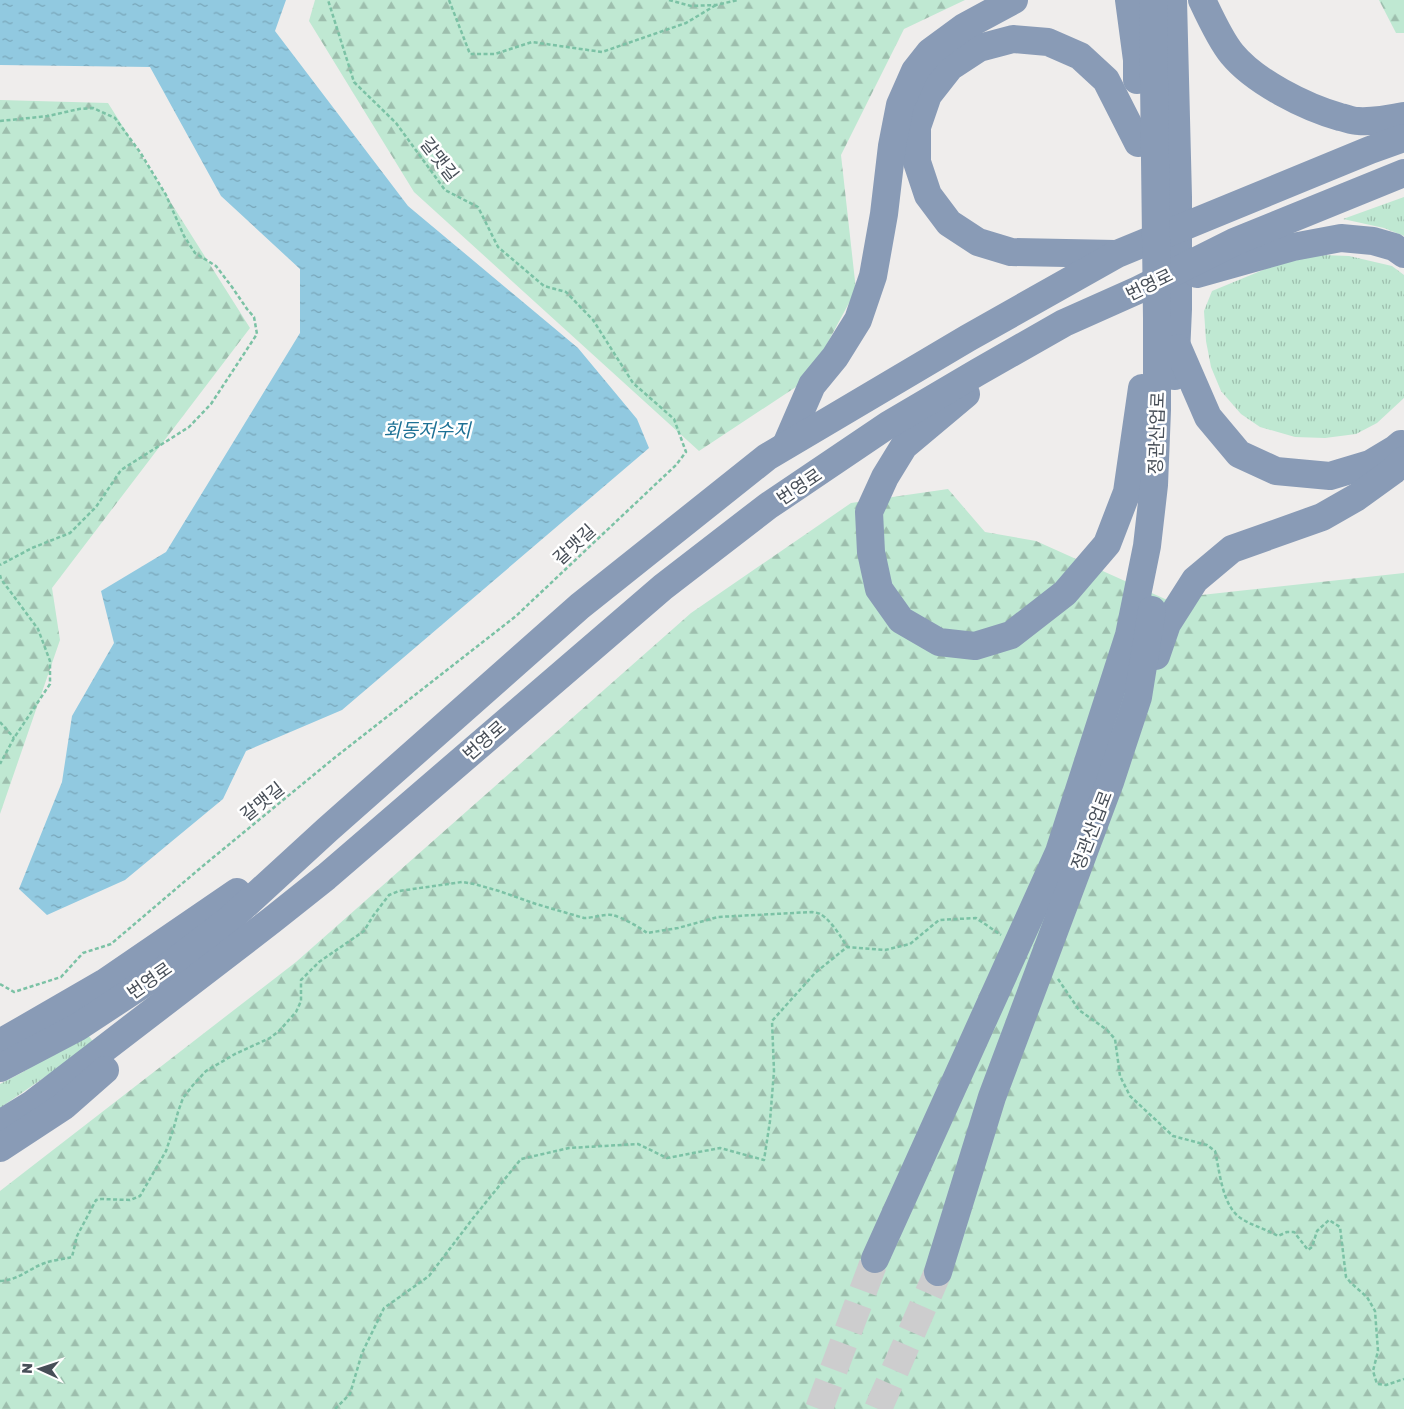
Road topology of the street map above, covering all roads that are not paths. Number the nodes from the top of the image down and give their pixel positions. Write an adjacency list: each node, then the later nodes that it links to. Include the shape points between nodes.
1 (1014, 0): 19 (highway, via 964,26 930,52 915,71 900,105 874,267 858,320 812,386)
2 (1129, 0): 8 (highway, via 1137,60)
3 (1153, 0): 10 (highway)
4 (1173, 0): 10 (highway)
5 (1202, 0): 6 (highway, via 1231,53 1251,72 1300,102 1357,121)
6 (1404, 116)
7 (1404, 138): 11 (highway, 번영로)
8 (1138, 143): 10 (highway); 11 (highway, via 1106,80 1080,56 1048,42 1013,39 978,48 950,67 928,95 917,128 917,162 928,195 949,223 978,242 1011,252)
9 (1404, 173): 13 (highway, 번영로, via 1234,242)
10 (1158, 205): 14 (highway); 14 (highway)
11 (1118, 254): 19 (highway, 번영로)
12 (1404, 254): 13 (highway, via 1394,247 1373,241 1341,238 1293,247)
13 (1138, 290): 16 (highway, 번영로, via 1064,323)
14 (1158, 315): 15 (highway, 정관산업로); 17 (highway); 21 (highway, 정관산업로, via 1154,485)
15 (1176, 343): 18 (highway, via 1208,416 1239,454 1276,471 1330,476 1370,464); 22 (highway, 정관산업로, via 1171,483)
16 (1025, 345): 17 (highway, via 904,446 869,512 870,552 879,589 901,620 939,642 975,646 1011,634 1065,593 1107,544 1127,492); 24 (highway, 번영로, via 888,425 768,506 663,587)
17 (1142, 394): 21 (highway)
18 (1404, 442)
19 (786, 445): 23 (highway, 번영로, via 580,606)
20 (1404, 460): 22 (highway, via 1393,471 1322,517 1232,549 1195,580 1167,624)
21 (1140, 582): 29 (highway, 정관산업로, via 1129,635 1059,852)
22 (1138, 696): 30 (highway, 정관산업로, via 1110,782 992,1097)
23 (327, 830): 25 (highway, 번영로, via 104,983); 26 (highway, 번영로, via 231,918 157,975 78,1027)
24 (272, 920): 27 (highway, 번영로, via 31,1105); 28 (highway, 번영로, via 64,1106)
25 (0, 1043)
26 (0, 1068)
27 (0, 1124)
28 (0, 1148)
29 (875, 1259)
30 (938, 1272)

